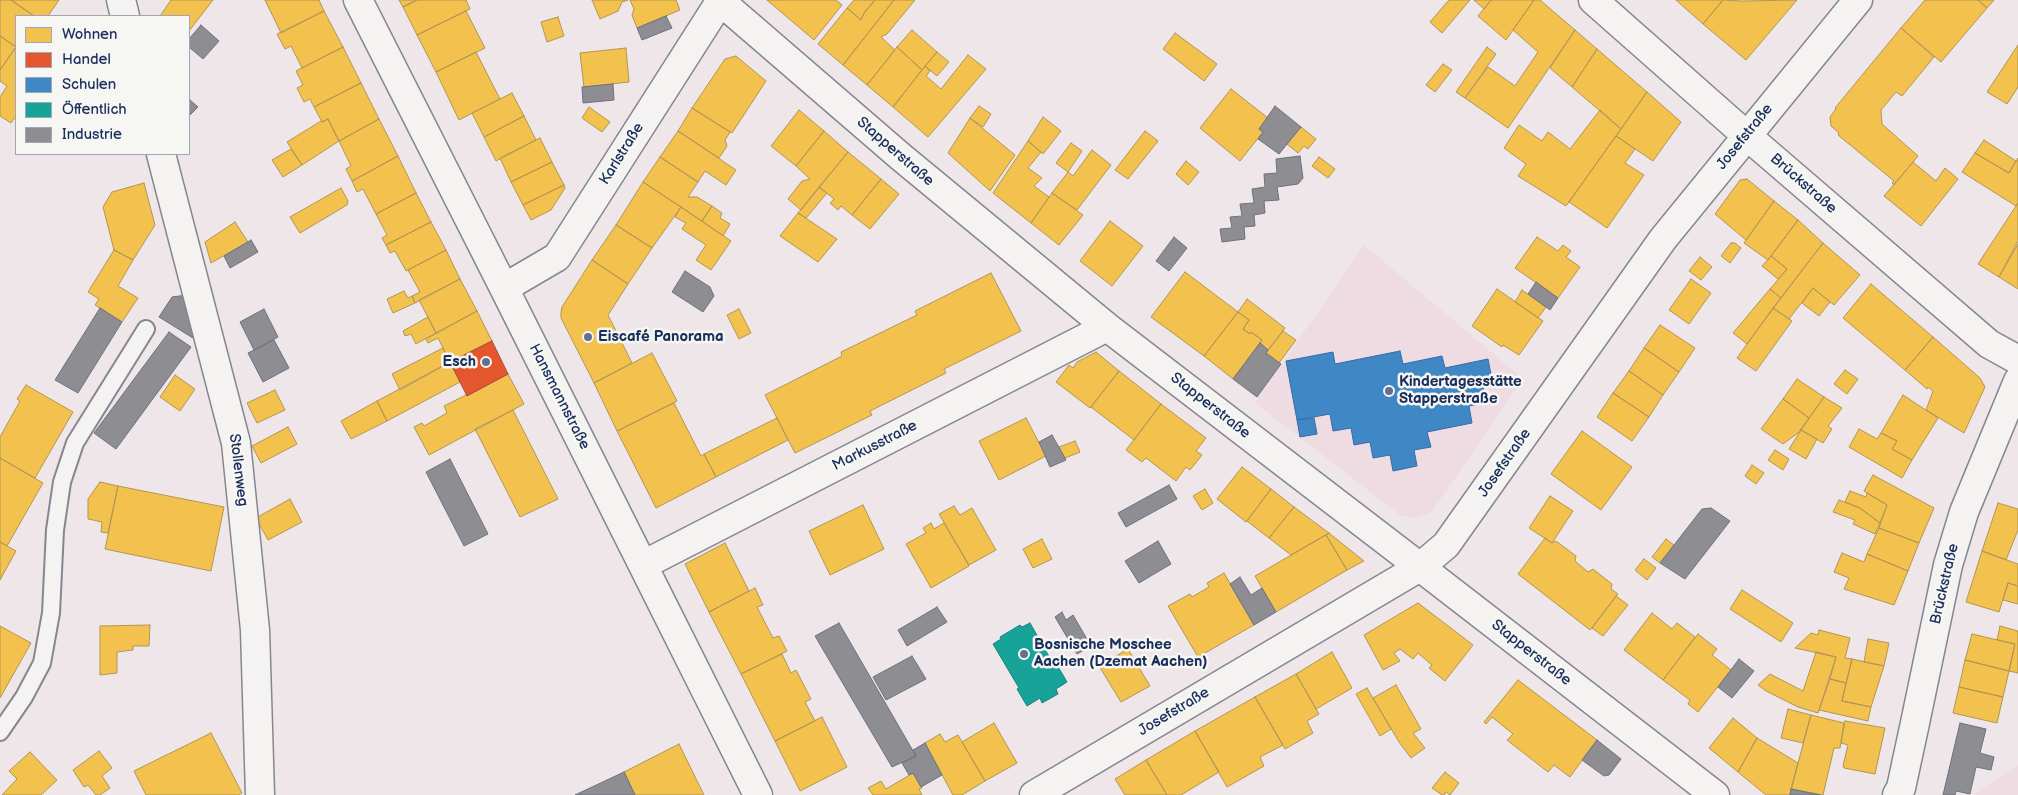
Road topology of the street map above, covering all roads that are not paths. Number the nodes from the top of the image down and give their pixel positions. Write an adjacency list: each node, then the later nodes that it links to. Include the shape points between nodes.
1 (121, 0): 6 (street)
2 (358, 0): 9 (street, Hansmannstraße)
3 (720, 0): 9 (street, Karlstraße, via 557,257); 10 (street, Stapperstraße, via 915,169)
4 (1593, 0): 7 (street, Brückstraße)
5 (1858, 0): 7 (street, Josefstraße)
6 (125, 15)
7 (1746, 135): 12 (street, Brückstraße, via 1989,344); 15 (street, Josefstraße, via 1663,239 1446,545)
8 (161, 155): 17 (street, Stollenweg, via 236,443 255,630)
9 (504, 288): 14 (street, Hansmannstraße)
10 (1107, 328): 14 (street, Markusstraße); 15 (street, Stapperstraße)
11 (146, 329): 16 (lane, via 75,443 62,482 55,530 51,613 42,663)
12 (2018, 360)
13 (2018, 381): 21 (street, Brückstraße, via 1964,512 1948,565)
14 (643, 565): 18 (street, Hansmannstraße)
15 (1420, 567): 19 (street, Josefstraße); 20 (street, Stapperstraße)
16 (0, 732)
17 (260, 795)
18 (758, 795)
19 (1034, 795)
20 (1715, 795)
21 (1897, 795)

